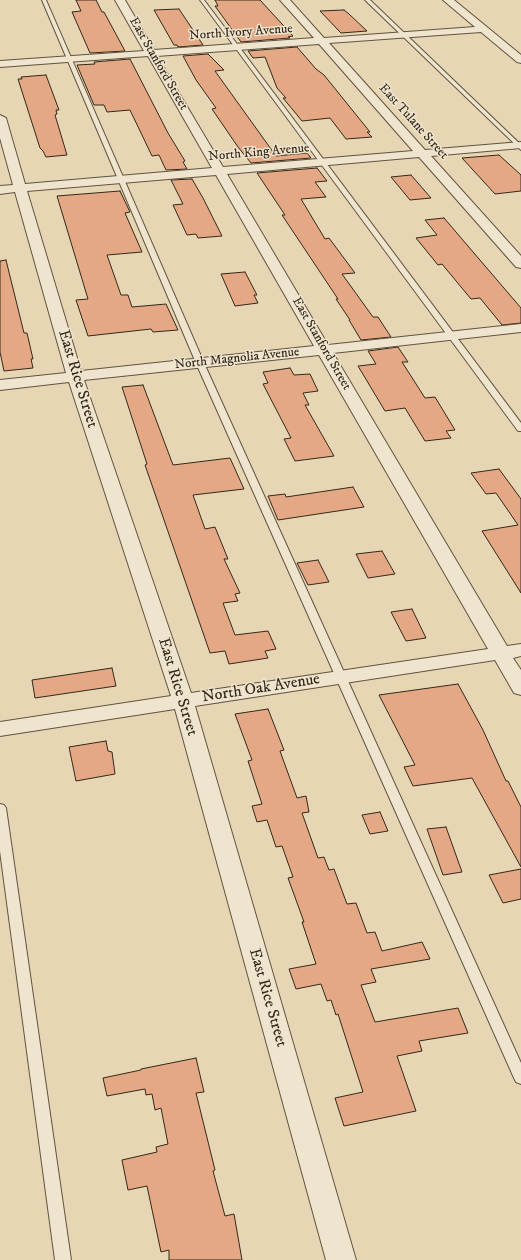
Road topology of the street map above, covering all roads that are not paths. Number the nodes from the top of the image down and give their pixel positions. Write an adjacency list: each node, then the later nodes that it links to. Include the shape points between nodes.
1 (44, 0): 12 (lane)
2 (120, 0): 11 (street, East Stanford Street)
3 (202, 0): 10 (lane)
4 (285, 0): 9 (street, East Tulane Street)
5 (367, 0): 8 (lane)
6 (448, 0): 7 (street)
7 (483, 29): 8 (street, North Ivory Avenue); 13 (street)
8 (404, 35): 9 (street, North Ivory Avenue); 16 (lane)
9 (321, 41): 10 (street, North Ivory Avenue); 17 (street, East Tulane Street)
10 (237, 46): 11 (street, North Ivory Avenue); 18 (lane)
11 (151, 53): 12 (street, North Ivory Avenue); 19 (street, East Stanford Street)
12 (70, 58): 14 (street, North Ivory Avenue); 20 (lane)
13 (521, 60)
14 (0, 64)
15 (0, 118): 21 (street, East Rice Street)
16 (520, 146): 17 (street, North King Avenue)
17 (422, 153): 18 (street, North King Avenue); 23 (street, East Tulane Street)
18 (321, 162): 19 (street, North King Avenue); 25 (lane)
19 (220, 171): 20 (street, North King Avenue); 26 (street, East Stanford Street)
20 (120, 179): 21 (street, North King Avenue); 27 (lane)
21 (21, 188): 22 (street, North King Avenue); 28 (street, East Rice Street)
22 (0, 190)
23 (521, 264)
24 (521, 328): 25 (street, North Magnolia Avenue)
25 (453, 335): 26 (street, North Magnolia Avenue); 30 (lane)
26 (324, 350): 27 (street, North Magnolia Avenue); 32 (street, East Stanford Street)
27 (200, 363): 28 (street, North Magnolia Avenue); 33 (lane)
28 (75, 377): 29 (street, North Magnolia Avenue); 35 (street, East Rice Street)
29 (0, 385)
30 (521, 429)
31 (521, 650): 32 (street, North Oak Avenue)
32 (500, 653): 33 (street, North Oak Avenue); 34 (street, East Stanford Street)
33 (342, 677): 35 (street, North Oak Avenue); 38 (lane)
34 (521, 688)
35 (183, 701): 36 (street, North Oak Avenue); 40 (street, East Rice Street)
36 (0, 729)
37 (0, 808): 39 (lane)
38 (521, 1078)
39 (63, 1260)
40 (341, 1260)

